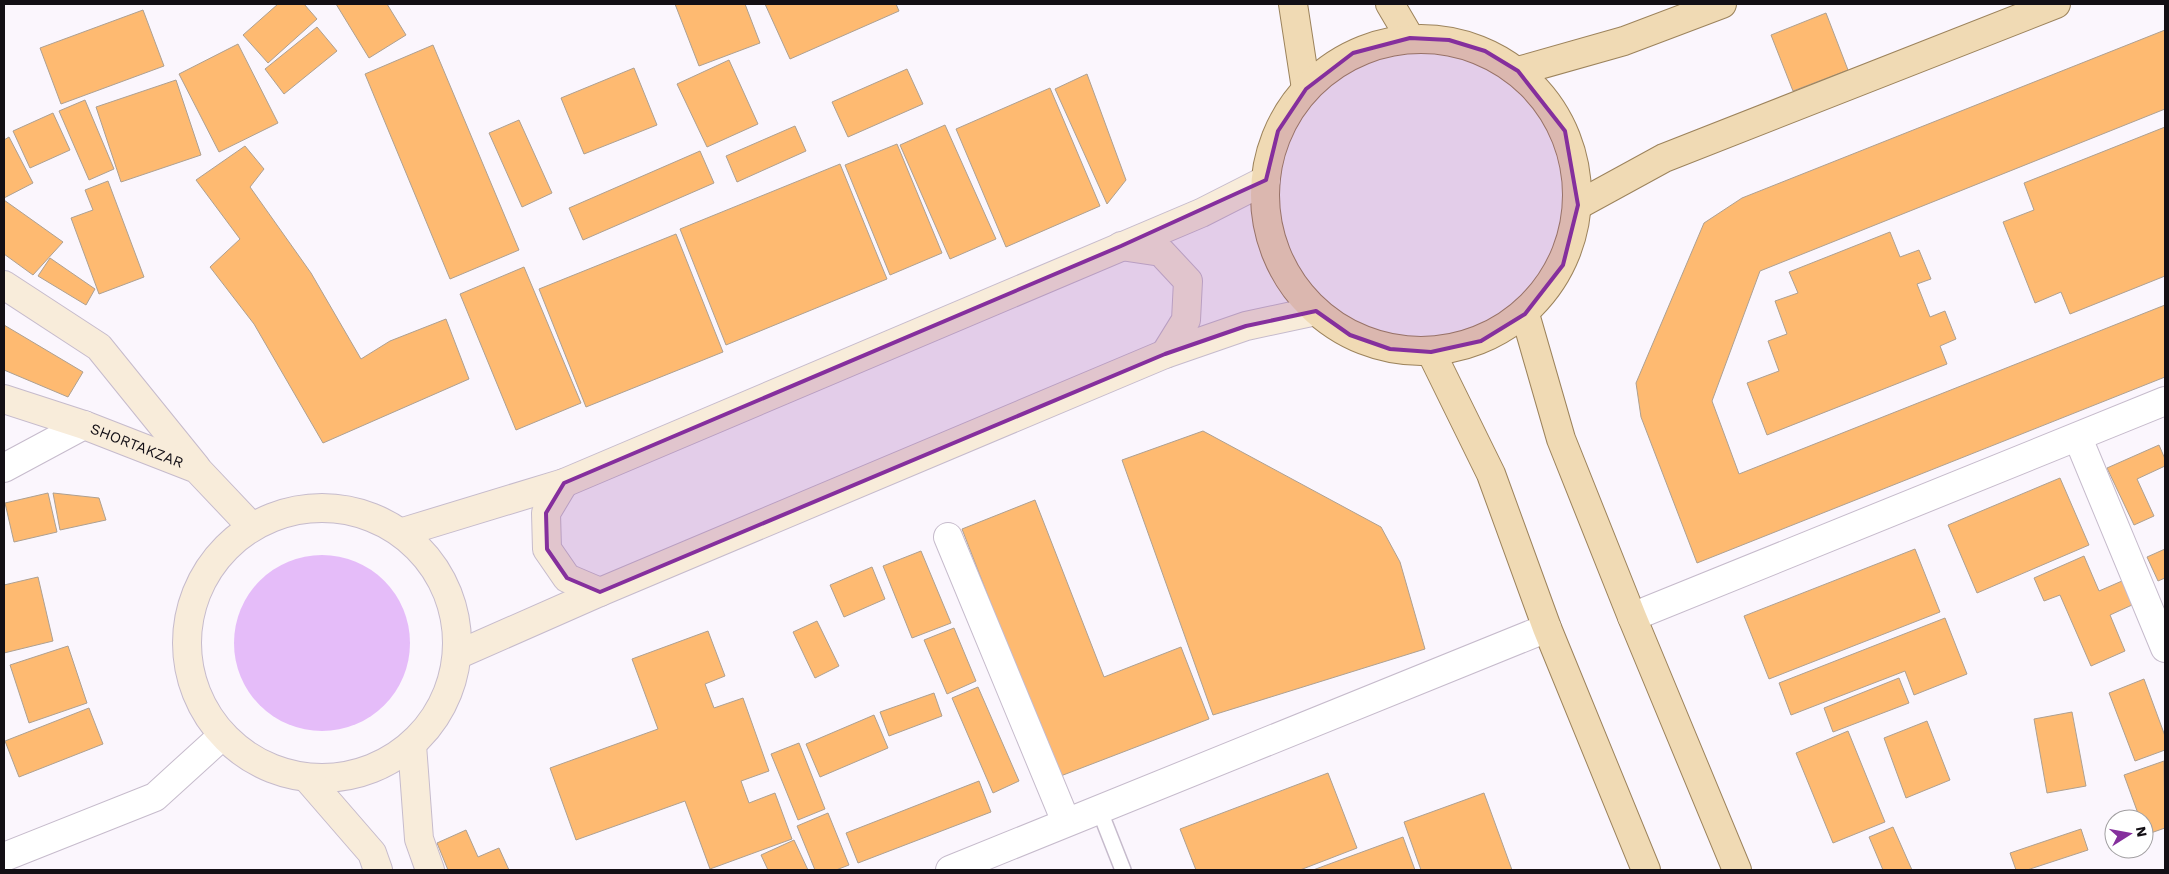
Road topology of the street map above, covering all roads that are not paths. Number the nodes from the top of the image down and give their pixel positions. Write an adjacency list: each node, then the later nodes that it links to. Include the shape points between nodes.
1 (1292, 4): 7 (main road)
2 (1390, 4): 5 (main road)
3 (1722, 4): 6 (main road, via 1624,41)
4 (2056, 4): 9 (main road, via 1664,158)
5 (1410, 38): 6 (main road, via 1449,40 1476,48); 7 (main road, via 1353,53)
6 (1518, 71): 9 (main road, via 1565,131)
7 (1306, 89): 8 (main road, via 1278,131)
8 (1266, 180): 10 (street, via 1201,213); 12 (main road, via 1269,229 1286,274)
9 (1578, 205): 13 (main road, via 1563,265)
10 (1121, 246): 15 (street, via 1160,252 1188,281 1186,320); 22 (street)
11 (4, 284): 21 (street, via 99,347)
12 (1316, 311): 14 (main road, via 1350,335 1390,349); 15 (street, via 1246,326)
13 (1525, 314): 14 (main road, via 1481,341); 27 (main road, via 1561,439)
14 (1431, 352): 28 (main road, via 1490,474)
15 (1165, 354): 26 (street)
16 (4, 399): 18 (street, SHORTAKZAR)
17 (2165, 401): 19 (street)
18 (84, 426): 20 (street); 21 (street, SHORTAKZAR)
19 (2078, 438): 27 (street); 29 (street)
20 (4, 468)
21 (197, 468): 23 (street, SHORTAKZAR)
22 (564, 483): 24 (street); 26 (street, via 546,513 547,549 567,578)
23 (251, 526): 24 (street, via 301,508 354,510); 31 (street, via 220,552 198,585 187,624 188,664 195,687 200,703)
24 (403, 532): 30 (street, via 434,566 454,609)
25 (948, 537): 35 (street)
26 (600, 592): 30 (street)
27 (1632, 617): 42 (main road)
28 (1547, 628): 34 (street); 41 (main road)
29 (2165, 648)
30 (457, 655): 32 (street, via 443,704)
31 (222, 736): 33 (street, via 247,756 276,771); 36 (street, via 156,797)
32 (412, 745): 33 (street, via 381,766 345,777); 38 (street, via 419,839)
33 (307, 778): 37 (street, via 372,854)
34 (1099, 809): 35 (street); 40 (lane)
35 (1066, 822): 39 (street)
36 (4, 857)
37 (378, 870)
38 (430, 870)
39 (950, 870)
40 (1123, 870)
41 (1646, 870)
42 (1737, 870)

